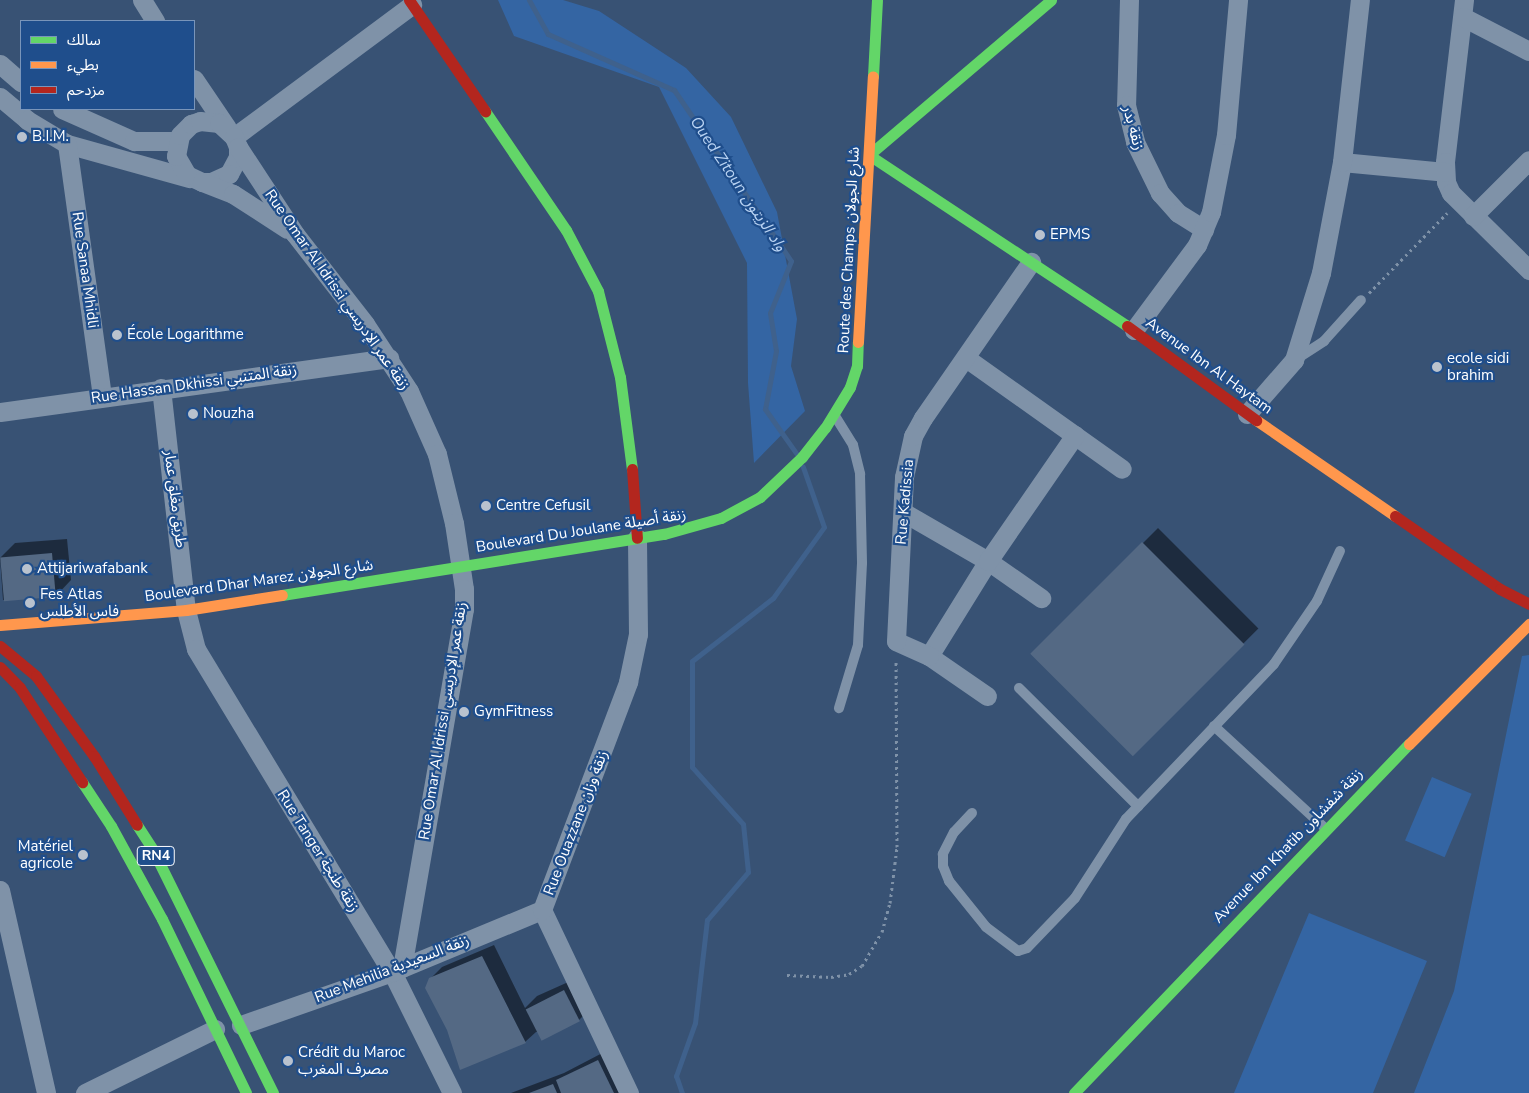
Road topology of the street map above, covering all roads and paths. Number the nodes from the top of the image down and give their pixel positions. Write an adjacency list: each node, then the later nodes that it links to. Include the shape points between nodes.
1 (142, 0): 9 (street)
2 (877, 0): 20 (street, Route des Champs شارع الجولان)
3 (1051, 0): 20 (street)
4 (1129, 0): 27 (street, زنقة بدر, via 1126,104 1135,142 1160,193 1178,213)
5 (1238, 0): 27 (street, via 1226,134 1217,187)
6 (1360, 0): 22 (street)
7 (410, 3): 18 (street); 45 (street, via 561,223 598,291 620,377 631,448)
8 (1463, 9): 10 (street); 23 (street)
9 (154, 20)
10 (1529, 51)
11 (0, 64): 13 (street)
12 (195, 80): 18 (street, Rue Omar Al Idrissi زنقة عمر الإدريسي)
13 (20, 81)
14 (0, 97): 19 (street, via 27,120)
15 (64, 110): 17 (street, via 134,141)
16 (185, 110): 17 (street)
17 (180, 136): 18 (street, via 191,124 210,120); 24 (street, via 178,163)
18 (233, 137): 24 (street, via 238,157 229,174 221,179); 28 (street, Rue Omar Al Idrissi زنقة عمر الإدريسي)
19 (67, 144): 24 (street); 37 (street, Rue Sanaa Mhidli)
20 (869, 155): 29 (street, Avenue Ibn Al Haytam); 40 (street, Route des Champs شارع الجولان, via 861,342 850,387)
21 (1529, 160): 26 (street)
22 (1342, 162): 23 (street); 35 (street, via 1321,273)
23 (1444, 172): 25 (street, via 1451,193)
24 (197, 181): 28 (street, via 233,194)
25 (1459, 201): 26 (street); 31 (path)
26 (1474, 216): 30 (street)
27 (1204, 229): 32 (street, via 1197,245)
28 (295, 234): 33 (street, Rue Omar Al Idrissi زنقة عمر الإدريسي)
29 (1031, 262): 32 (street, Avenue Ibn Al Haytam); 34 (street, Rue Kadissia)
30 (1529, 270)
31 (1361, 300): 35 (lane, via 1324,341)
32 (1134, 330): 39 (street, Avenue Ibn Al Haytam)
33 (389, 358): 36 (street, Rue Hassan Dkhissi زنقة المتنبي); 48 (street, Rue Omar Al Idrissi زنقة عمر الإدريسي, via 425,422 437,454)
34 (966, 358): 41 (street); 44 (street, Rue Kadissia, via 913,436 904,477)
35 (1294, 360): 39 (street)
36 (161, 388): 37 (street, Rue Hassan Dkhissi زنقة المتنبي); 51 (street, طريق مغلق عمار)
37 (102, 396): 38 (street, Rue Hassan Dkhissi زنقة المتنبي)
38 (0, 412)
39 (1247, 414): 50 (street, Avenue Ibn Al Haytam, via 1500,588)
40 (834, 415): 43 (street, Route des Champs شارع الجولان, via 802,458); 60 (lane, via 853,445 860,474 862,563 858,645)
41 (1074, 435): 42 (street); 47 (street)
42 (1122, 469)
43 (760, 497): 45 (street, Boulevard Du Joulane زنقة أصيلة, via 694,528)
44 (902, 512): 47 (street); 54 (street, Rue Kadissia)
45 (637, 538): 48 (street, Boulevard Du Joulane زنقة أصيلة); 66 (street, Rue Ouazzane زنقة وزان, via 638,634 628,682)
46 (1340, 551): 61 (lane, via 1318,601 1297,634 1274,664)
47 (988, 561): 49 (street); 56 (street)
48 (461, 566): 51 (street, Boulevard Dhar Marez شارع الجولان); 67 (street, Rue Omar Al Idrissi زنقة عمر الإدريسي, via 464,589 461,630)
49 (1041, 598)
50 (1529, 604)
51 (186, 610): 53 (street, Boulevard Dhar Marez شارع الجولان); 67 (street, Rue Tanger زنقة طنجة, via 190,632 206,668)
52 (1529, 624): 64 (street, Avenue Ibn Khatib زنقة شفشاون)
53 (0, 625)
54 (896, 641): 56 (street); 68 (path, via 897,847 890,903 882,932 862,966 849,974 831,977)
55 (0, 646): 69 (street, RN4, via 36,676 94,756 153,850)
56 (929, 656): 59 (street)
57 (0, 667): 70 (street, RN4, via 20,688 111,826)
58 (1019, 688): 62 (lane)
59 (987, 696)
60 (839, 708)
61 (1214, 726): 62 (lane); 64 (lane)
62 (1138, 806): 63 (lane, via 1105,848 1076,898 1035,944 1018,951 986,927 949,881 943,866 943,854 954,832)
63 (972, 813)
64 (1325, 828): 77 (street, Avenue Ibn Khatib زنقة شفشاون)
65 (0, 890): 71 (street)
66 (542, 910): 67 (street, Rue Mehilia زنقة السعيدية); 76 (street, Rue Ouazzane زنقة وزان)
67 (397, 970): 69 (street, Rue Mehilia زنقة السعيدية); 75 (street, Rue Tanger زنقة طنجة)
68 (787, 975)
69 (241, 1025): 74 (street, RN4)
70 (215, 1029): 72 (street); 73 (street, RN4)
71 (46, 1093)
72 (85, 1093)
73 (246, 1093)
74 (273, 1093)
75 (452, 1093)
76 (629, 1093)
77 (1074, 1093)

